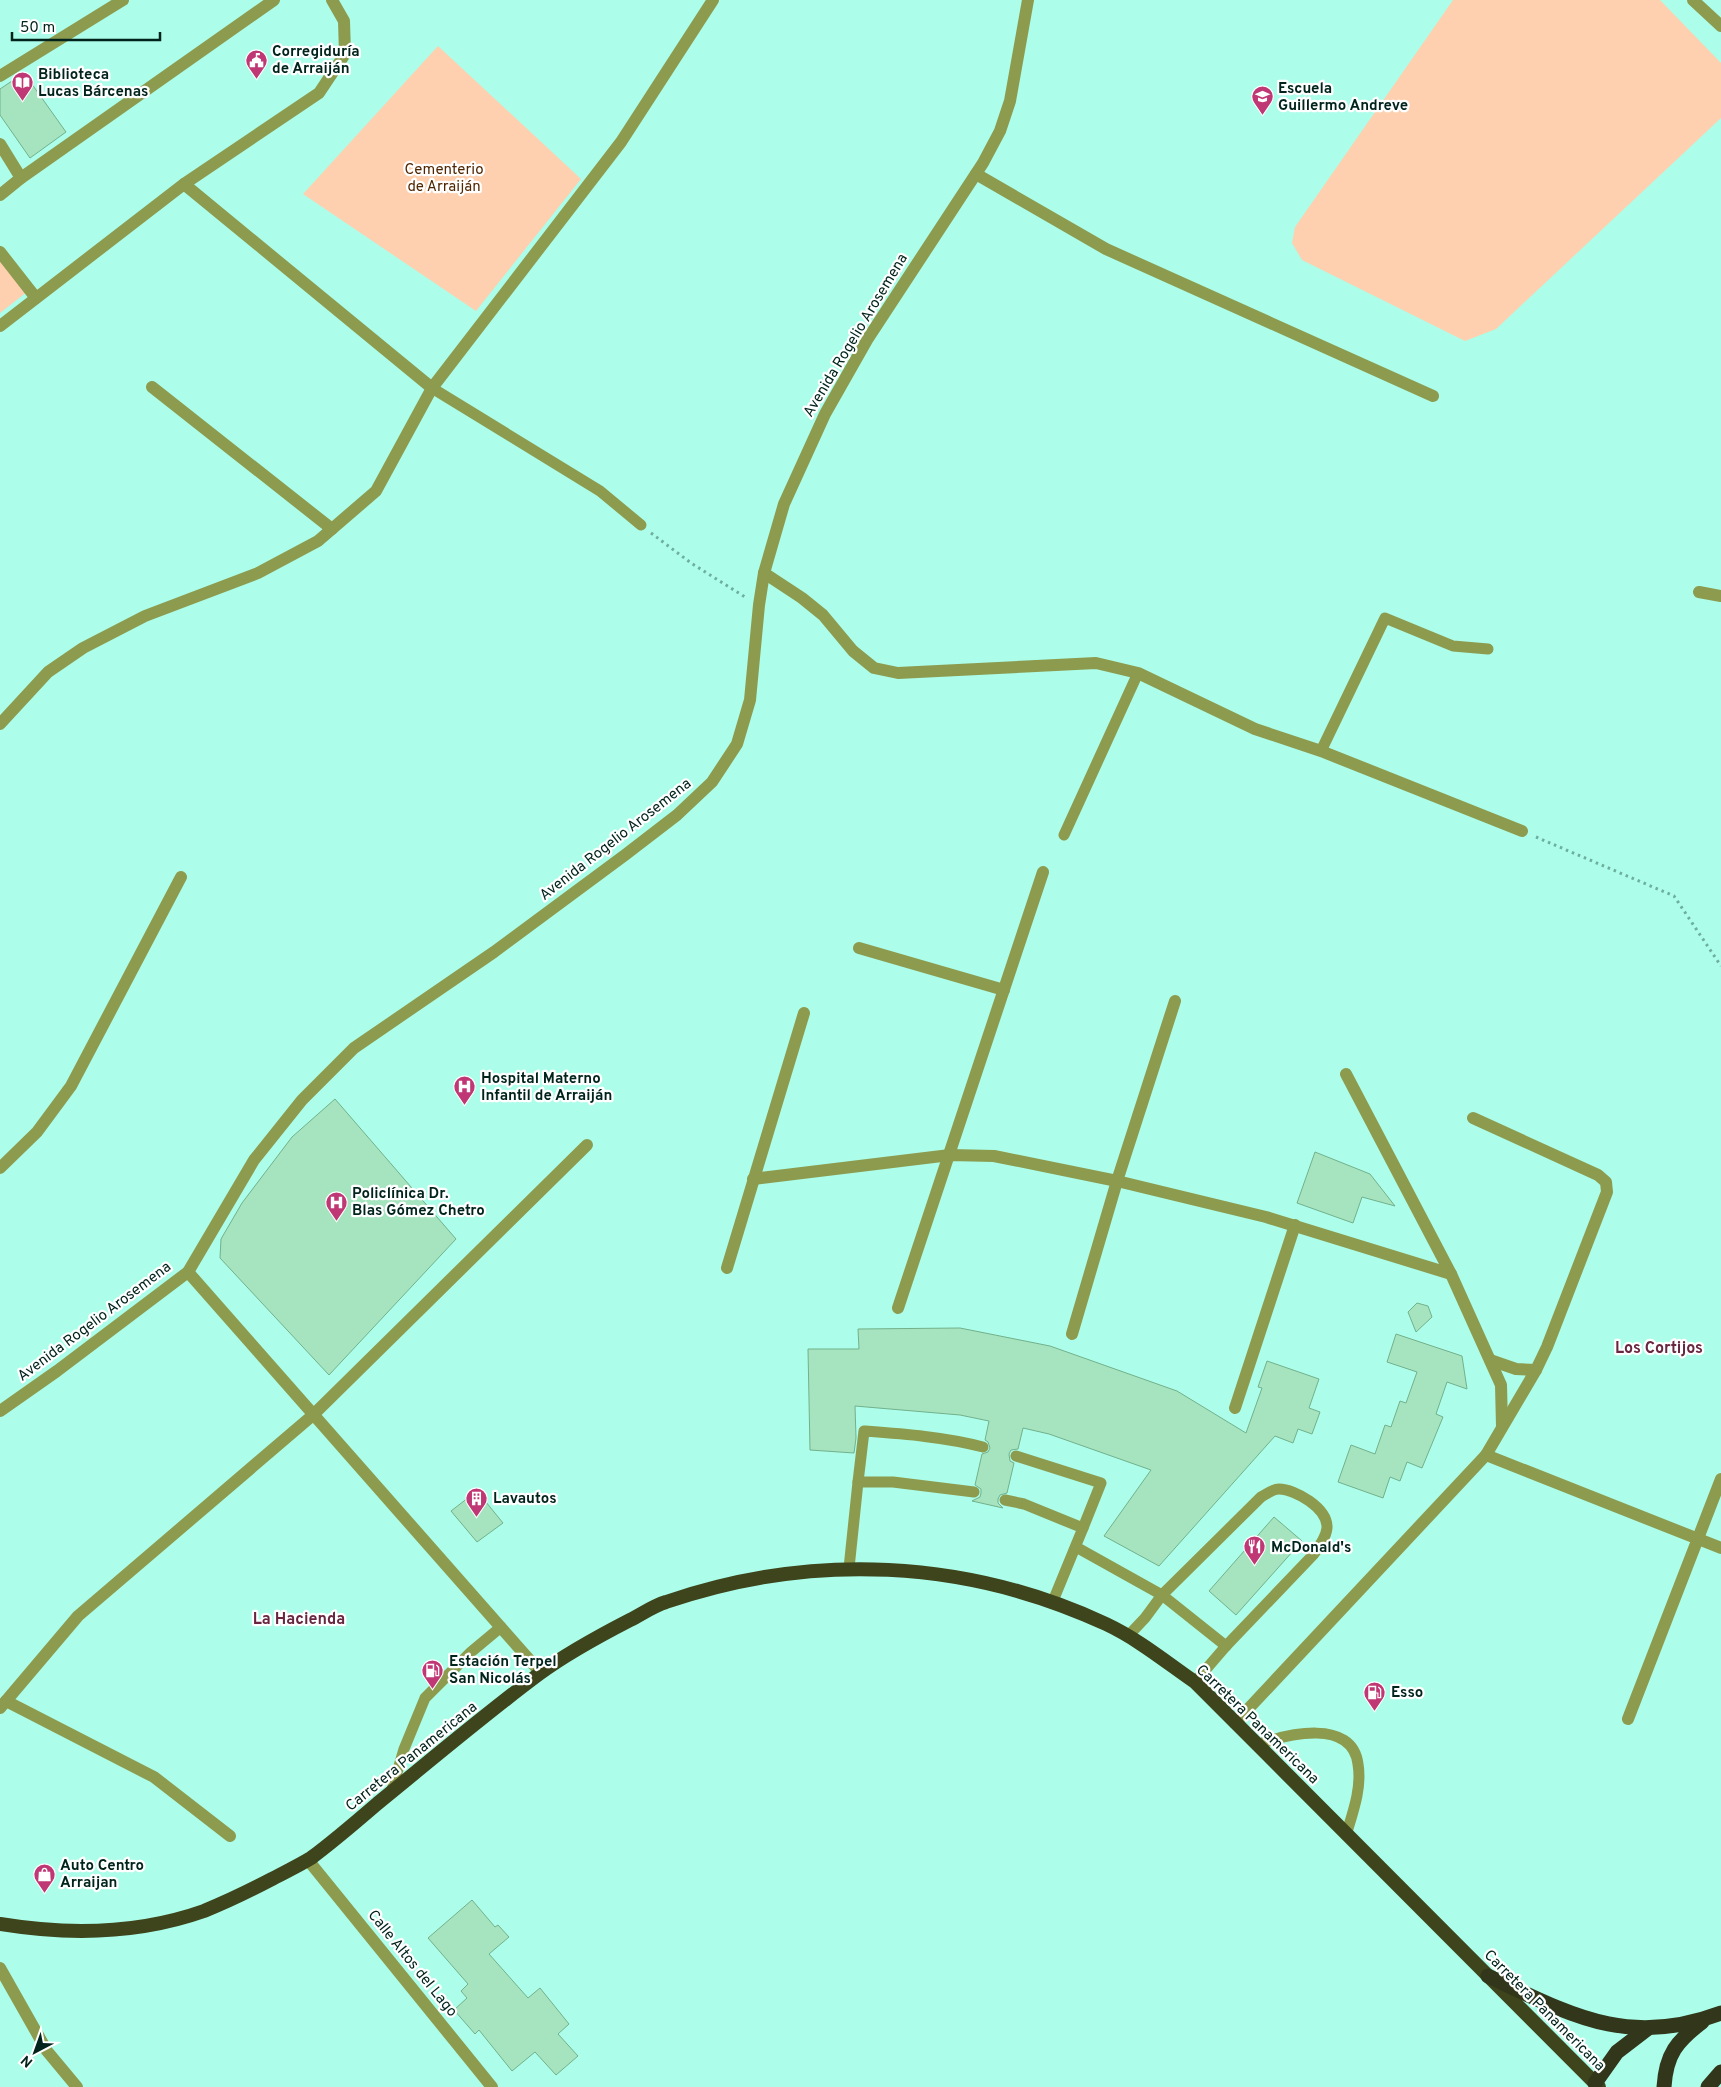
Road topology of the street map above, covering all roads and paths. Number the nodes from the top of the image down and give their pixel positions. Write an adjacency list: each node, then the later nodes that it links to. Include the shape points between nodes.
1 (123, 0): 8 (street)
2 (274, 0): 11 (street)
3 (332, 0): 12 (street, via 344,21 345,54 319,93)
4 (713, 0): 18 (street, via 621,142)
5 (1028, 0): 10 (street, Avenida Rogelio Arosemena, via 1010,101 1000,132)
6 (1693, 0): 7 (street)
7 (1721, 26)
8 (0, 76)
9 (0, 144): 11 (street)
10 (976, 174): 19 (street, via 1106,249); 22 (street, Avenida Rogelio Arosemena, via 878,324 824,414 784,504)
11 (21, 178): 13 (street)
12 (184, 184): 15 (street); 18 (street)
13 (0, 194)
14 (0, 252): 15 (street)
15 (36, 298): 16 (street)
16 (0, 326)
17 (152, 387): 21 (street)
18 (432, 388): 20 (lane, via 600,491); 21 (street, via 376,491)
19 (1434, 396)
20 (641, 524): 25 (path, via 691,562)
21 (332, 529): 28 (street, via 318,541 258,574 145,616 83,648 48,672)
22 (764, 573): 25 (street, Avenida Rogelio Arosemena); 27 (street, via 822,615 853,651 874,668 898,673 1096,663)
23 (1698, 592): 24 (street)
24 (1721, 596)
25 (759, 606): 48 (street, Avenida Rogelio Arosemena, via 750,700 737,744 712,782 677,815 617,861 494,952 354,1048 302,1100 254,1160)
26 (1488, 649): 29 (lane, via 1453,646 1384,618)
27 (1138, 673): 29 (street, via 1255,729); 31 (lane)
28 (0, 724)
29 (1321, 751): 30 (street)
30 (1522, 832): 35 (path, via 1674,896)
31 (1064, 834)
32 (1043, 872): 36 (street)
33 (181, 877): 43 (street, via 71,1086 37,1132)
34 (859, 948): 36 (street)
35 (1721, 966)
36 (1004, 990): 42 (street)
37 (1174, 1001): 45 (street)
38 (804, 1014): 44 (street)
39 (1346, 1074): 49 (street)
40 (1473, 1118): 53 (street, via 1598,1175 1606,1182 1608,1192)
41 (587, 1145): 56 (street)
42 (950, 1156): 44 (street); 45 (street, via 994,1156); 50 (street)
43 (0, 1168)
44 (753, 1180): 47 (street)
45 (1117, 1181): 46 (street); 51 (street)
46 (1295, 1225): 49 (street); 54 (street)
47 (727, 1268)
48 (188, 1272): 55 (street, Avenida Rogelio Arosemena); 56 (street)
49 (1451, 1274): 52 (street)
50 (898, 1308)
51 (1072, 1334)
52 (1490, 1360): 53 (street, via 1516,1370); 57 (street, via 1501,1385)
53 (1536, 1370): 57 (street)
54 (1235, 1408)
55 (0, 1411)
56 (313, 1415): 72 (street); 77 (street, via 78,1616)
57 (1502, 1426): 59 (street)
58 (983, 1447): 62 (lane, via 915,1435 864,1431)
59 (1486, 1455): 66 (street); 79 (street)
60 (1016, 1456): 65 (lane, via 1101,1483)
61 (1721, 1479): 66 (street)
62 (858, 1482): 63 (lane, via 893,1482); 69 (lane)
63 (974, 1492)
64 (1005, 1500): 65 (lane, via 1024,1504)
65 (1083, 1528): 67 (lane)
66 (1698, 1539): 68 (street); 78 (street)
67 (1076, 1547): 70 (lane); 71 (lane)
68 (1721, 1548)
69 (850, 1568): 71 (highway, Carretera Panamericana, via 906,1569 974,1579); 75 (highway, Carretera Panamericana, via 785,1574 719,1587 663,1603 599,1636)
70 (1162, 1596): 73 (lane); 74 (lane); 74 (lane, via 1261,1497 1276,1489 1293,1491 1311,1502 1323,1514 1327,1526 1324,1540)
71 (1053, 1601): 73 (highway, Carretera Panamericana)
72 (500, 1627): 75 (street); 81 (lane, via 425,1698 404,1749)
73 (1128, 1636): 76 (highway, Carretera Panamericana)
74 (1226, 1646): 76 (lane)
75 (541, 1673): 81 (highway, Carretera Panamericana)
76 (1195, 1682): 79 (highway, Carretera Panamericana)
77 (3, 1704): 83 (street, via 154,1777)
78 (1628, 1719)
79 (1235, 1723): 80 (highway, Carretera Panamericana)
80 (1257, 1745): 82 (highway, Carretera Panamericana); 82 (lane, via 1308,1734 1331,1734 1345,1739 1355,1751 1358,1765 1357,1798)
81 (391, 1793): 84 (highway, Carretera Panamericana)
82 (1346, 1835): 87 (highway, Carretera Panamericana)
83 (230, 1836)
84 (308, 1860): 85 (highway, Carretera Panamericana, via 203,1911 160,1922 116,1929 62,1931); 93 (street, Calle Altos del Lago)
85 (0, 1924)
86 (0, 1968): 92 (street, via 47,2051)
87 (1488, 1976): 89 (highway, via 1588,2019); 91 (highway, Carretera Panamericana)
88 (1714, 2015): 89 (highway); 94 (highway, via 1684,2036 1673,2049 1666,2067)
89 (1647, 2029): 91 (highway, via 1617,2052)
90 (1721, 2072): 95 (highway)
91 (1597, 2085)
92 (77, 2087)
93 (492, 2087)
94 (1664, 2087)
95 (1708, 2087)

